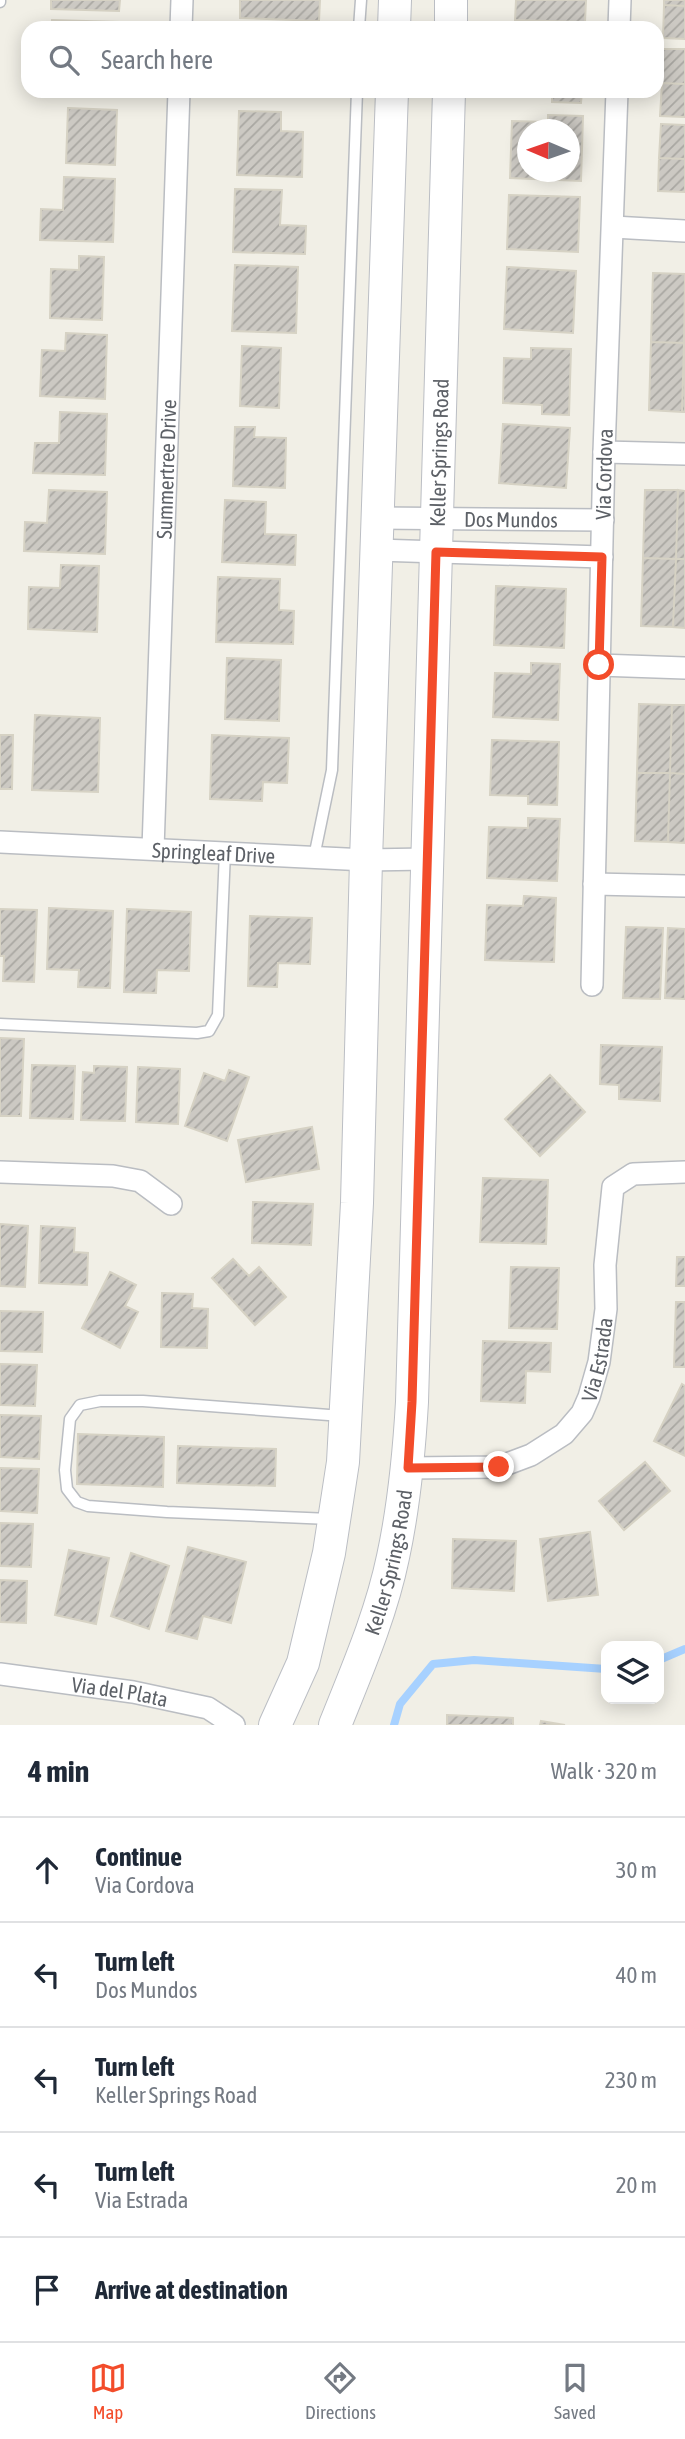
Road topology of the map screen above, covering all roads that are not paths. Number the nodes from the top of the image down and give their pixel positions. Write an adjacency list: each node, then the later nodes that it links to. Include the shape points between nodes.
1 (182, 0): 6 (street)
2 (360, 0): 7 (lane)
3 (395, 0): 8 (main road)
4 (451, 0): 9 (main road)
5 (620, 0): 10 (street)
6 (181, 21)
7 (359, 21)
8 (394, 21)
9 (451, 21)
10 (619, 21)
11 (179, 98): 29 (street, Summertree Drive)
12 (357, 98): 31 (lane, via 332,770)
13 (392, 98): 20 (main road)
14 (449, 98): 21 (main road, Keller Springs Road)
15 (617, 98): 16 (street, Via Cordova)
16 (613, 228): 17 (street); 18 (street, Via Cordova)
17 (685, 231)
18 (604, 452): 19 (street); 22 (street, Via Cordova)
19 (685, 454)
20 (378, 518): 21 (street, Dos Mundos); 23 (main road)
21 (437, 518): 22 (street, Dos Mundos); 24 (main road, Keller Springs Road)
22 (603, 520): 25 (street, Via Cordova)
23 (377, 550): 24 (street, Dos Mundos); 33 (main road)
24 (436, 552): 25 (street, Dos Mundos); 32 (main road, Keller Springs Road)
25 (602, 557): 26 (street, Via Cordova)
26 (599, 665): 27 (street); 34 (street, Via Cordova)
27 (685, 668)
28 (0, 842): 29 (street, Springleaf Drive)
29 (153, 849): 30 (street, Springleaf Drive)
30 (225, 852): 31 (street, Springleaf Drive); 37 (lane, via 218,1015 209,1031)
31 (314, 857): 33 (street, Springleaf Drive)
32 (427, 859): 33 (street, Springleaf Drive); 42 (main road, Keller Springs Road)
33 (366, 860): 41 (main road, via 357,1203)
34 (594, 884): 35 (street); 36 (street, Via Cordova)
35 (685, 886)
36 (592, 985)
37 (0, 1024)
38 (0, 1172): 40 (street, via 140,1181)
39 (685, 1172): 42 (street, Via Estrada, via 633,1174 613,1187 599,1362 586,1405 564,1434 531,1455 499,1467)
40 (171, 1204)
41 (345, 1416): 43 (main road); 43 (lane, via 100,1401 80,1405 70,1419 65,1470 67,1489 77,1502 167,1512)
42 (408, 1468): 47 (main road, Keller Springs Road, via 393,1558 366,1649)
43 (334, 1519): 46 (main road, via 303,1663)
44 (0, 1674): 45 (street, Via del Plata, via 133,1692 208,1708)
45 (234, 1725)
46 (275, 1725)
47 (335, 1725)

